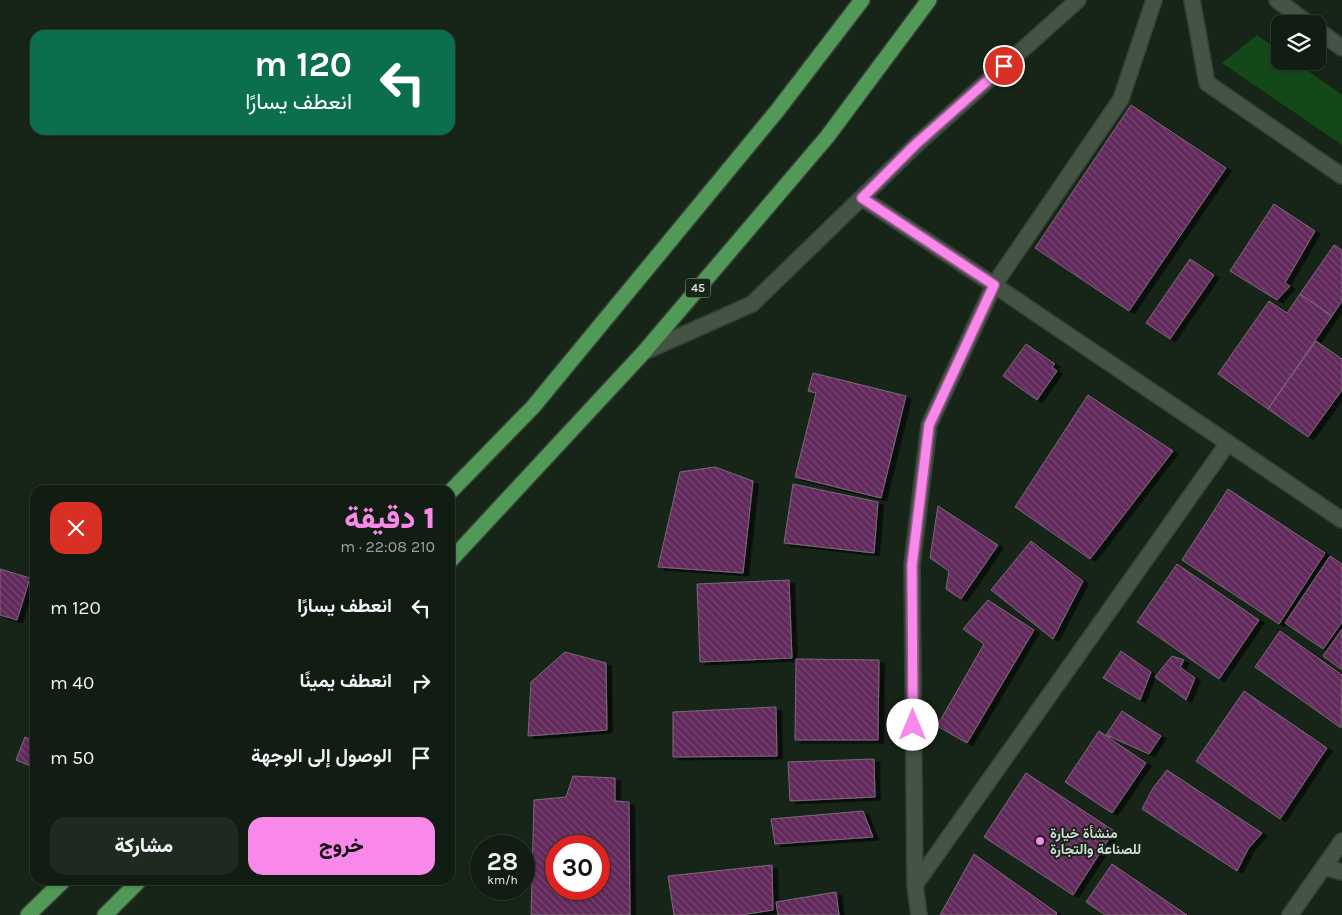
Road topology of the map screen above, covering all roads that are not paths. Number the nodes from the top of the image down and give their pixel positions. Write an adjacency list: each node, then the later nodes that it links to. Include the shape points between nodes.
1 (862, 0): 15 (highway, via 777,111 533,407)
2 (929, 0): 13 (highway, 45, via 827,137)
3 (1078, 0): 11 (street, via 916,144)
4 (1154, 0): 12 (street, via 1121,99)
5 (1192, 0): 10 (street, via 1207,83)
6 (1277, 0): 7 (street)
7 (1297, 15)
8 (1326, 36): 9 (street)
9 (1342, 48)
10 (1342, 176)
11 (862, 198): 12 (street); 13 (street, via 752,304)
12 (994, 285): 14 (street); 23 (street, via 929,425 912,565)
13 (644, 352): 17 (highway, 45)
14 (1228, 443): 16 (street); 23 (street)
15 (455, 487)
16 (1342, 520)
17 (455, 556)
18 (1342, 841): 19 (street)
19 (1324, 867): 20 (street); 27 (street)
20 (1342, 872)
21 (59, 885): 24 (highway)
22 (135, 885): 25 (highway)
23 (915, 885): 26 (street)
24 (28, 915)
25 (105, 915)
26 (919, 915)
27 (1290, 915)

